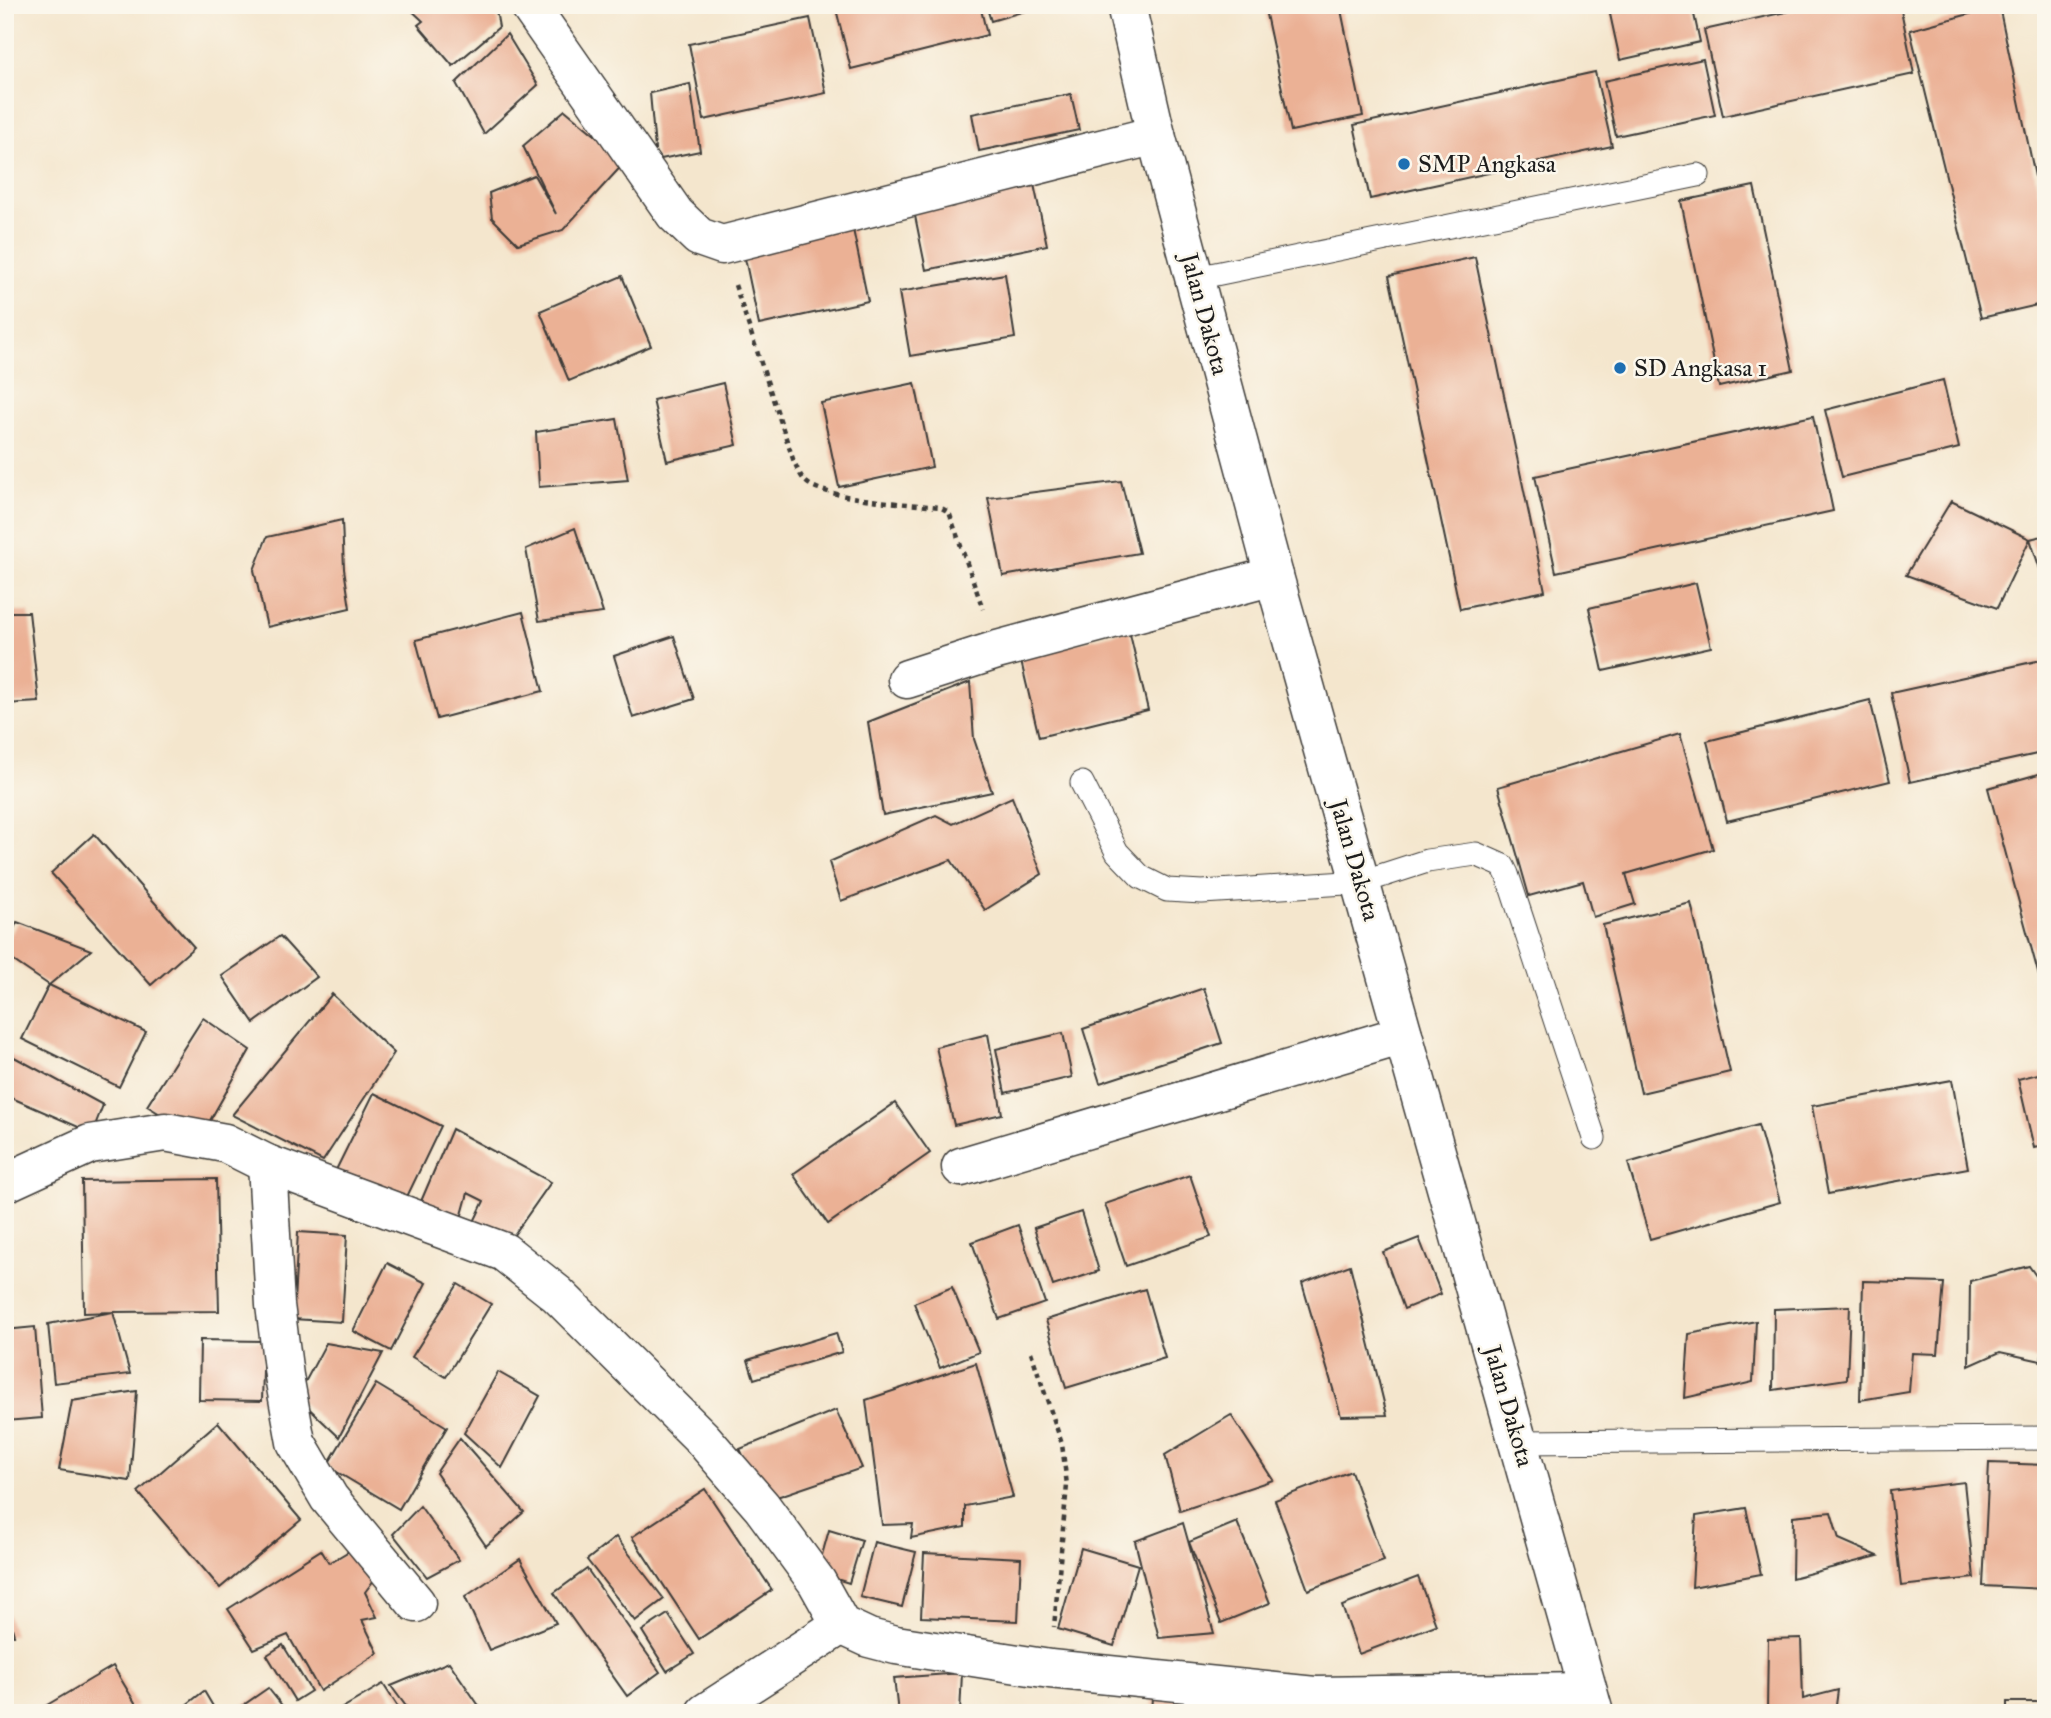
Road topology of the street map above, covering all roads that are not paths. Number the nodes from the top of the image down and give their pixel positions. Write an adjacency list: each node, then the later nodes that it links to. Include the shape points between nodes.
1 (528, 5): 3 (street, via 675,214 699,237 722,245)
2 (1126, 5): 3 (street, Jalan Dakota)
3 (1156, 135): 5 (street, Jalan Dakota)
4 (1698, 175): 5 (lane)
5 (1196, 278): 6 (street, Jalan Dakota)
6 (1274, 576): 7 (street, via 997,650); 9 (street, Jalan Dakota)
7 (907, 679)
8 (1082, 783): 9 (lane, via 1117,852 1141,877 1167,890)
9 (1362, 882): 10 (street, Jalan Dakota); 11 (lane, via 1427,861 1476,854 1503,866)
10 (1403, 1035): 13 (street); 16 (street, Jalan Dakota)
11 (1594, 1138)
12 (267, 1164): 14 (street, via 225,1143 165,1132 90,1144); 17 (street, via 275,1305 296,1442 329,1498); 18 (street, via 515,1260 566,1303 702,1438 762,1507 817,1582)
13 (961, 1167)
14 (5, 1183)
15 (2046, 1438): 16 (lane)
16 (1519, 1442): 19 (street, Jalan Dakota)
17 (416, 1603)
18 (841, 1625): 19 (street, via 896,1645 1050,1670 1315,1696); 20 (street)
19 (1590, 1702)
20 (705, 1713)

